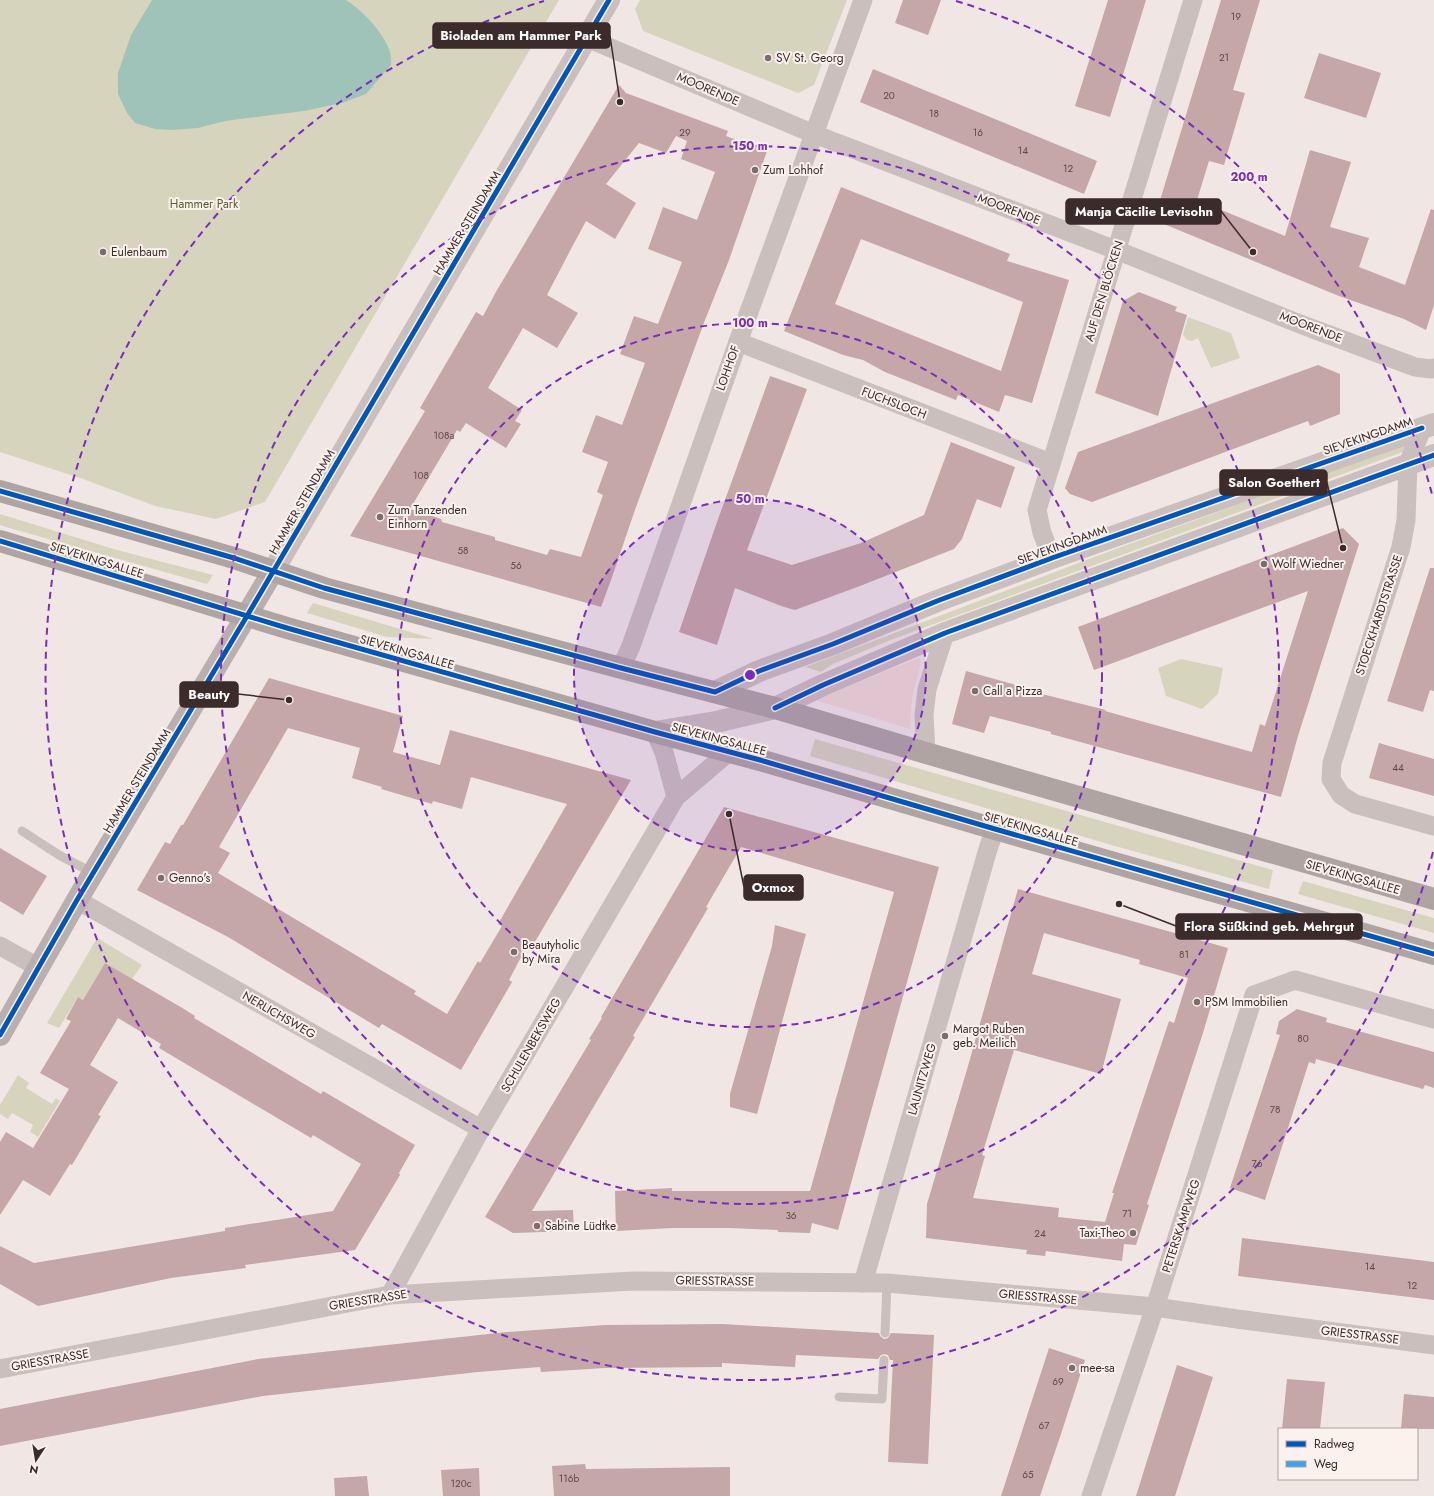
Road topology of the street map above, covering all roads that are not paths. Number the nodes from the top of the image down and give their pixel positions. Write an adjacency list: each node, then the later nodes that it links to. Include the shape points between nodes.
1 (609, 0): 4 (street, HAMMER STEINDAMM)
2 (862, 0): 5 (street, LOHHOF)
3 (1193, 0): 6 (street, AUF DEN BLÖCKEN)
4 (587, 38): 5 (street, MOORENDE); 16 (street, HAMMER STEINDAMM)
5 (814, 134): 6 (street, MOORENDE); 7 (street, LOHHOF)
6 (1116, 250): 8 (street, MOORENDE, via 1300,324 1416,367); 11 (street, AUF DEN BLÖCKEN)
7 (738, 342): 11 (street, FUCHSLOCH); 19 (street, LOHHOF)
8 (1434, 368)
9 (1428, 426): 12 (street, SIEVEKINGDAMM); 15 (street, SIEVEKINGDAMM)
10 (1434, 455): 12 (street)
11 (1051, 463): 15 (street, AUF DEN BLÖCKEN, via 1037,510)
12 (1408, 464): 18 (street); 26 (street, STOECKHARDTSTRASSE, via 1406,520 1400,547 1332,763 1331,779 1341,795 1355,804)
13 (0, 491): 16 (main road, SIEVEKINGSALLEE)
14 (0, 541): 17 (main road, SIEVEKINGSALLEE)
15 (1052, 558): 20 (street, SIEVEKINGDAMM, via 759,671)
16 (273, 571): 17 (main road, HAMMER STEINDAMM); 19 (main road, SIEVEKINGSALLEE, via 324,588)
17 (247, 616): 22 (main road, SIEVEKINGSALLEE); 29 (main road, HAMMER STEINDAMM)
18 (945, 632): 21 (street); 24 (street, via 927,689 924,715)
19 (621, 668): 20 (main road, SIEVEKINGSALLEE)
20 (715, 692): 21 (main road, SIEVEKINGSALLEE)
21 (775, 708): 22 (street, via 716,722); 24 (main road, SIEVEKINGSALLEE)
22 (655, 732): 23 (main road, SIEVEKINGSALLEE); 25 (street, via 664,752)
23 (730, 751): 25 (street, SCHULENBEKSWEG); 27 (main road, SIEVEKINGSALLEE)
24 (926, 753): 30 (main road, SIEVEKINGSALLEE)
25 (676, 797): 37 (street, SCHULENBEKSWEG)
26 (1434, 826)
27 (995, 829): 33 (main road, SIEVEKINGSALLEE); 38 (street, LAUNITZWEG)
28 (22, 831): 29 (lane)
29 (94, 874): 31 (main road, HAMMER STEINDAMM)
30 (1434, 899)
31 (77, 900): 34 (main road, HAMMER STEINDAMM); 37 (street, NERLICHSWEG)
32 (0, 946): 34 (street)
33 (1434, 954)
34 (38, 968): 36 (main road, HAMMER STEINDAMM)
35 (1434, 1019): 41 (street, PETERSKAMPWEG, via 1295,980 1254,995)
36 (0, 1035)
37 (481, 1129): 40 (street, SCHULENBEKSWEG)
38 (863, 1283): 39 (street, GRIESSTRASSE); 40 (street, GRIESSTRASSE, via 633,1281)
39 (888, 1283): 41 (street, GRIESSTRASSE); 42 (lane)
40 (390, 1295): 45 (street, GRIESSTRASSE)
41 (1155, 1307): 43 (street, GRIESSTRASSE); 47 (street, PETERSKAMPWEG)
42 (885, 1333)
43 (1434, 1345)
44 (884, 1360): 46 (lane, via 882,1399)
45 (0, 1369)
46 (839, 1397)
47 (1091, 1496)

